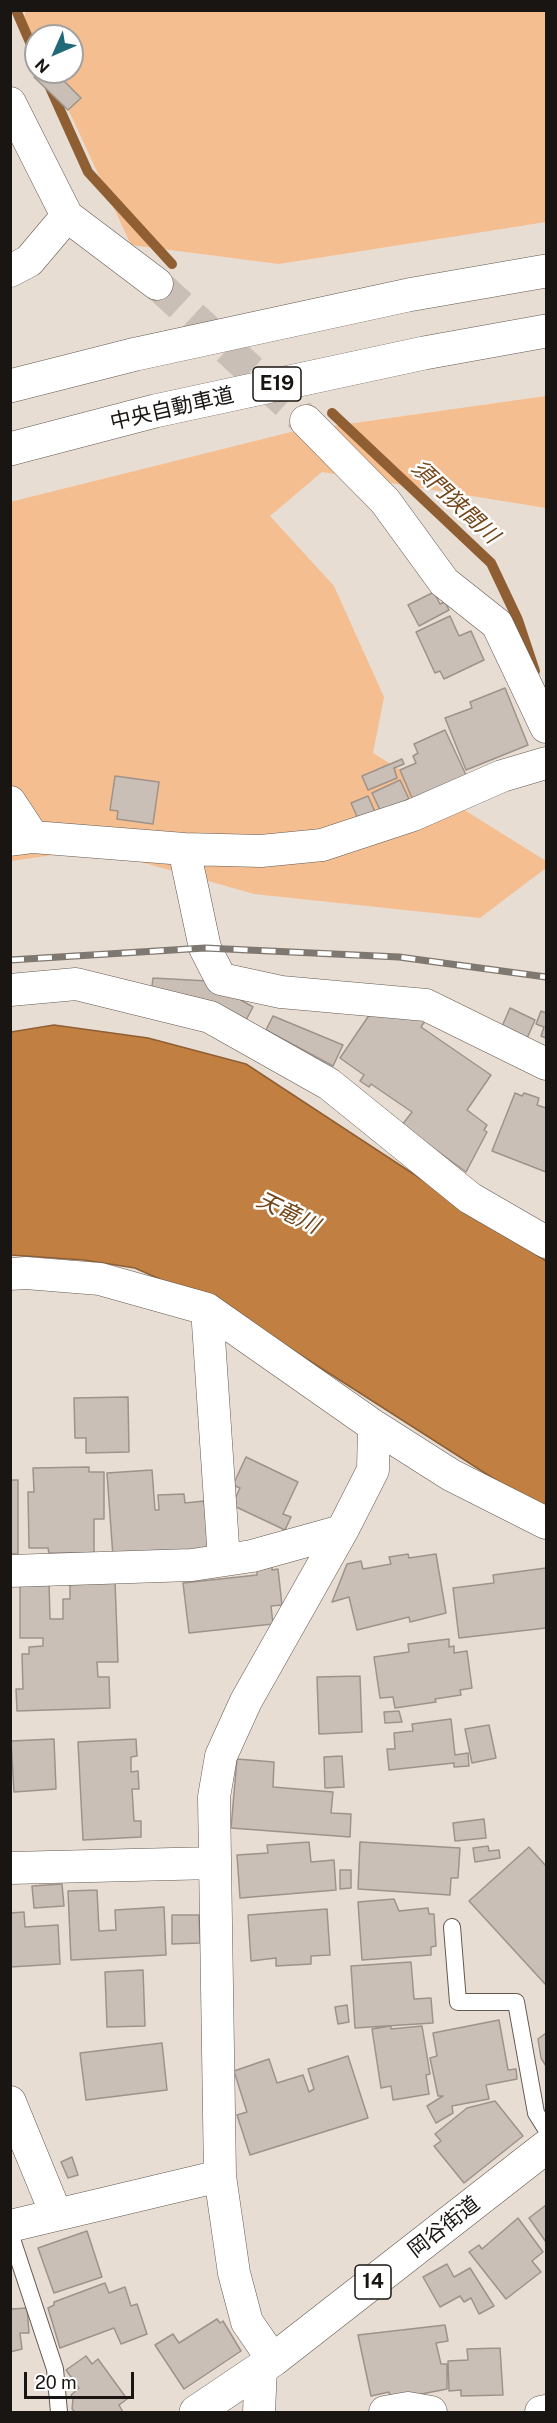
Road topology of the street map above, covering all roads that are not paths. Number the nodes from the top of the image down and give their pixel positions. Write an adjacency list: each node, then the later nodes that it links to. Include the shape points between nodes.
1 (10, 103): 2 (street)
2 (66, 216): 3 (street, via 29,261); 5 (street)
3 (10, 271)
4 (546, 271): 7 (main road, via 408,295 136,354)
5 (157, 284)
6 (546, 331): 9 (main road, 中央自動車道 / E19, via 423,353 155,411)
7 (10, 386)
8 (306, 421): 10 (street, via 385,501 444,582 497,624)
9 (10, 449)
10 (546, 727)
11 (546, 763): 14 (street, via 322,845 261,851)
12 (10, 802): 13 (street)
13 (22, 838): 14 (street)
14 (184, 849): 16 (street, via 205,948 220,979 281,992 426,1005)
15 (10, 990): 17 (street, via 76,984 210,1017 329,1084 470,1198)
16 (546, 1064)
17 (546, 1242)
18 (10, 1274): 19 (street, via 100,1279)
19 (207, 1309): 20 (street); 23 (street)
20 (374, 1426): 21 (street, via 451,1475); 22 (street, via 373,1470)
21 (546, 1523)
22 (342, 1531): 23 (street); 25 (street, via 246,1701 221,1756 214,1797)
23 (224, 1560): 24 (street, via 192,1565)
24 (10, 1571)
25 (214, 1863): 26 (street); 31 (street)
26 (10, 1868)
27 (452, 1927): 29 (lane, via 458,2002 516,2002 536,2113)
28 (10, 2102): 32 (street)
29 (546, 2129)
30 (546, 2147): 35 (main road, 岡谷街道 / 14)
31 (220, 2175): 32 (street); 35 (street, via 234,2273 247,2322)
32 (56, 2214): 33 (street)
33 (10, 2226)
34 (10, 2233): 37 (lane, via 52,2360)
35 (267, 2364): 38 (main road, 岡谷街道 / 14); 39 (street)
36 (546, 2411): 42 (street)
37 (59, 2412)
38 (196, 2412)
39 (259, 2412)
40 (385, 2412): 41 (street, via 408,2408)
41 (431, 2412)
42 (541, 2412)

